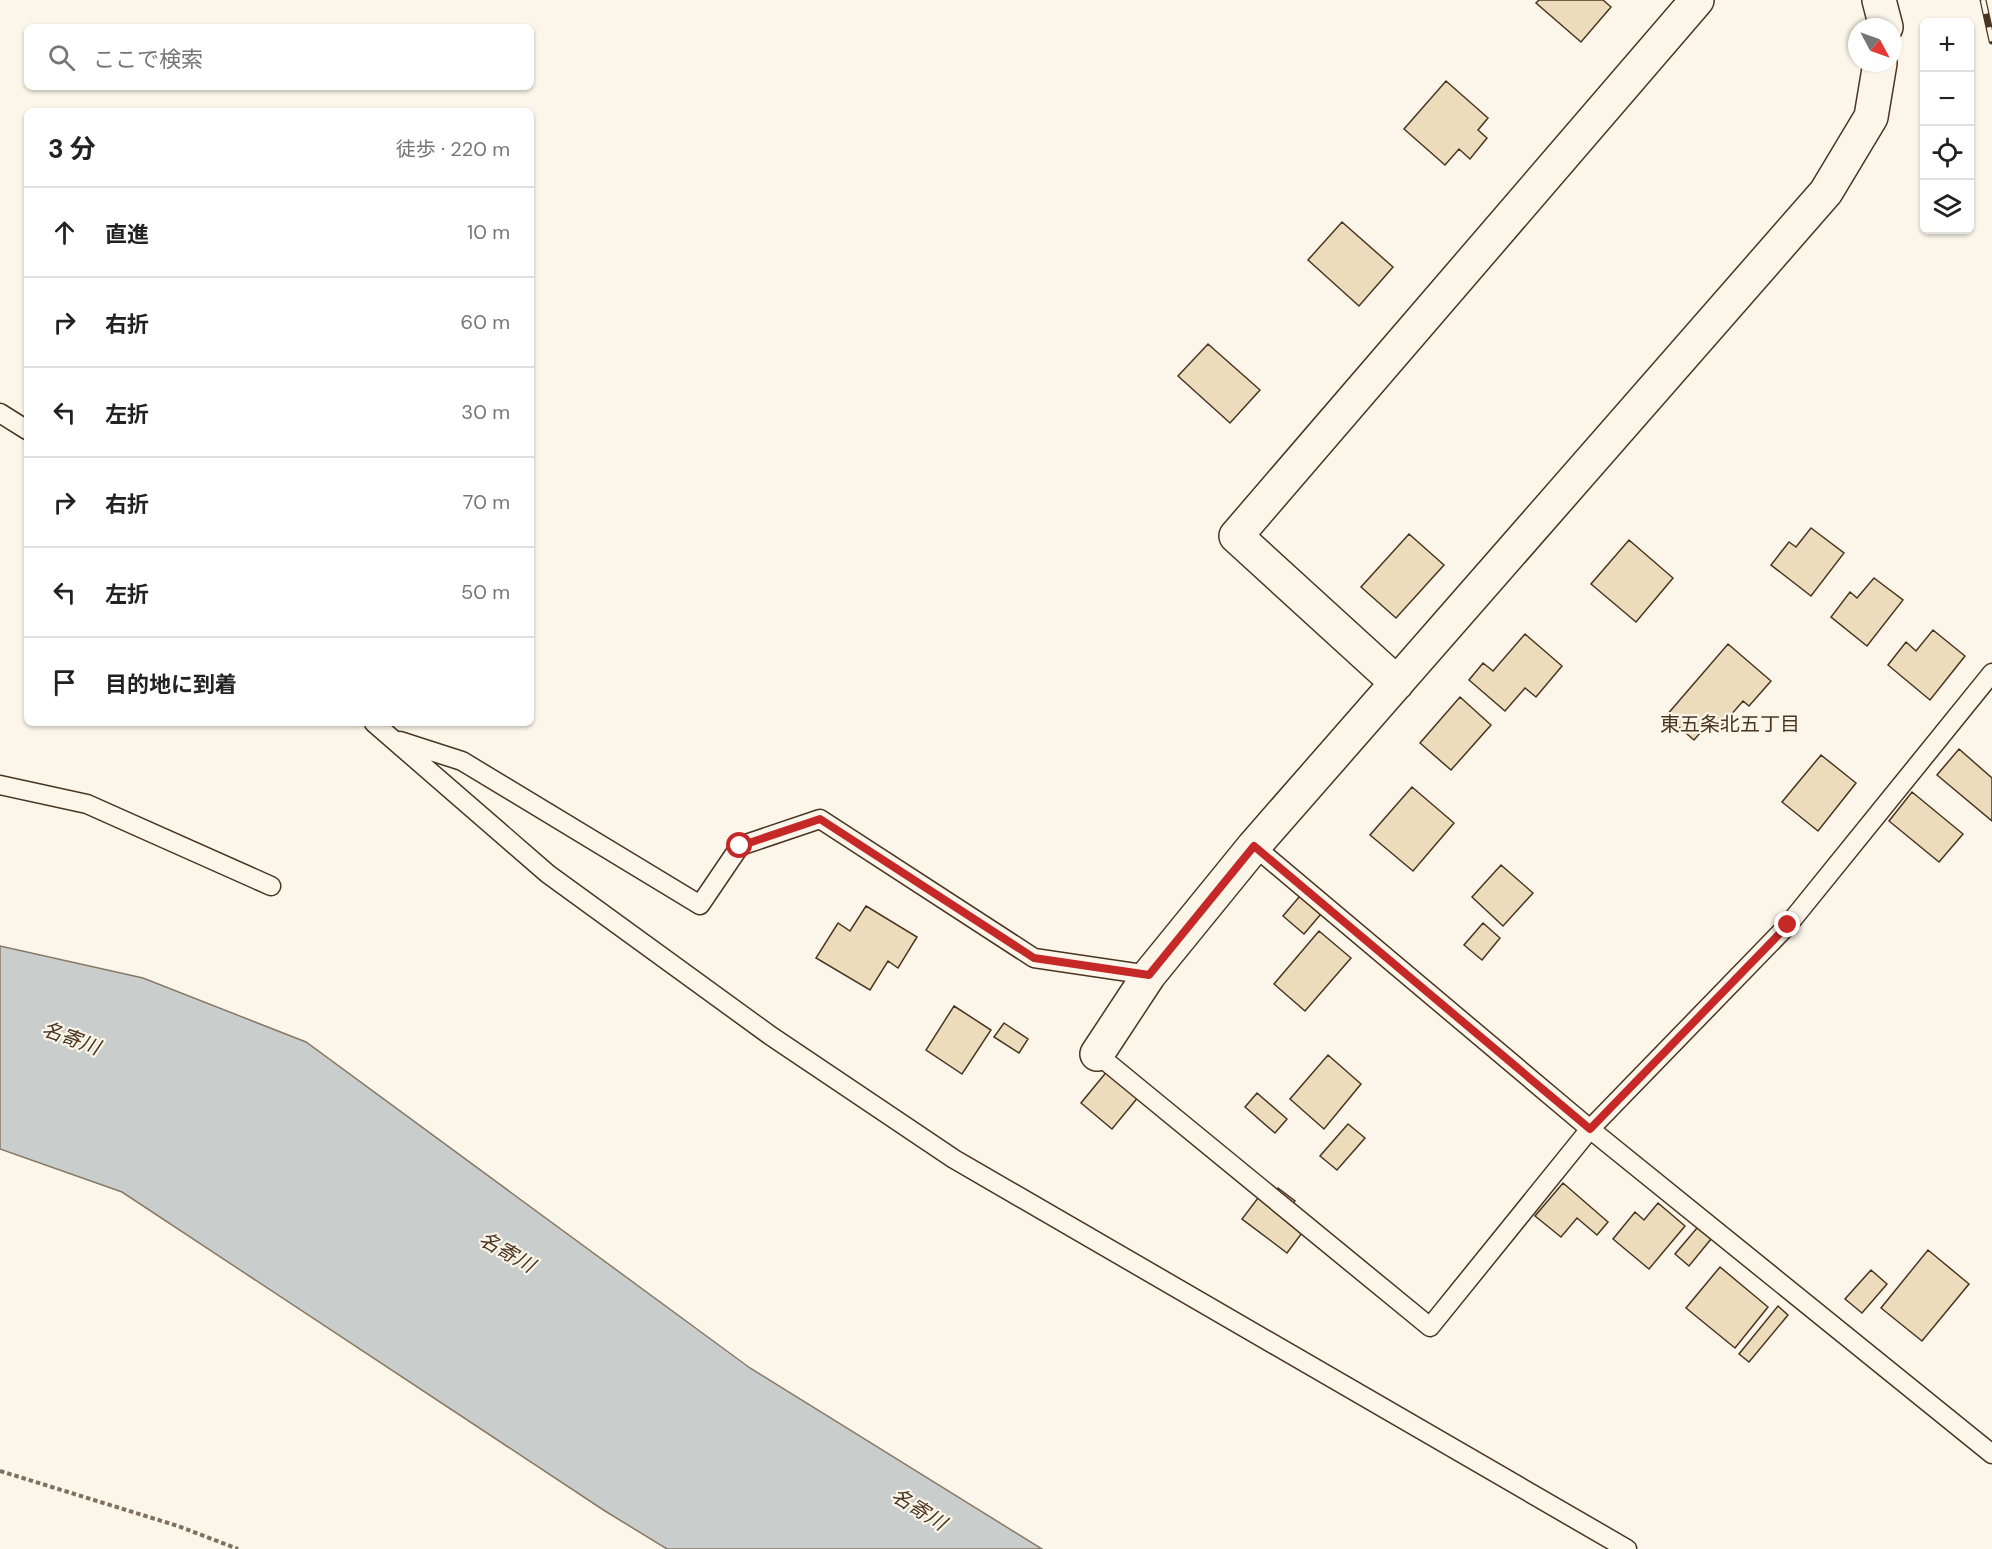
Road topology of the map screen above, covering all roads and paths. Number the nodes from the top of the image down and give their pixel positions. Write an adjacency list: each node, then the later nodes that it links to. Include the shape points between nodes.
1 (1697, 0): 8 (street, via 1236,536)
2 (1879, 0): 3 (street)
3 (1884, 18)
4 (1878, 72): 8 (street, via 1871,117 1826,192)
5 (0, 413): 6 (lane)
6 (24, 428)
7 (1992, 673): 16 (lane, via 1788,925)
8 (1397, 683): 12 (street)
9 (377, 726): 10 (lane)
10 (391, 738): 14 (lane, via 462,761 700,905 740,846 820,819 1034,958); 20 (lane, via 548,874 771,1036 954,1159)
11 (0, 785): 13 (lane, via 87,804)
12 (1254, 846): 14 (street); 16 (lane)
13 (271, 886)
14 (1149, 975): 15 (street)
15 (1097, 1054): 16 (lane, via 1430,1327)
16 (1590, 1129): 17 (lane)
17 (1992, 1454)
18 (0, 1472): 19 (path, via 178,1526)
19 (238, 1549)
20 (1627, 1549)

